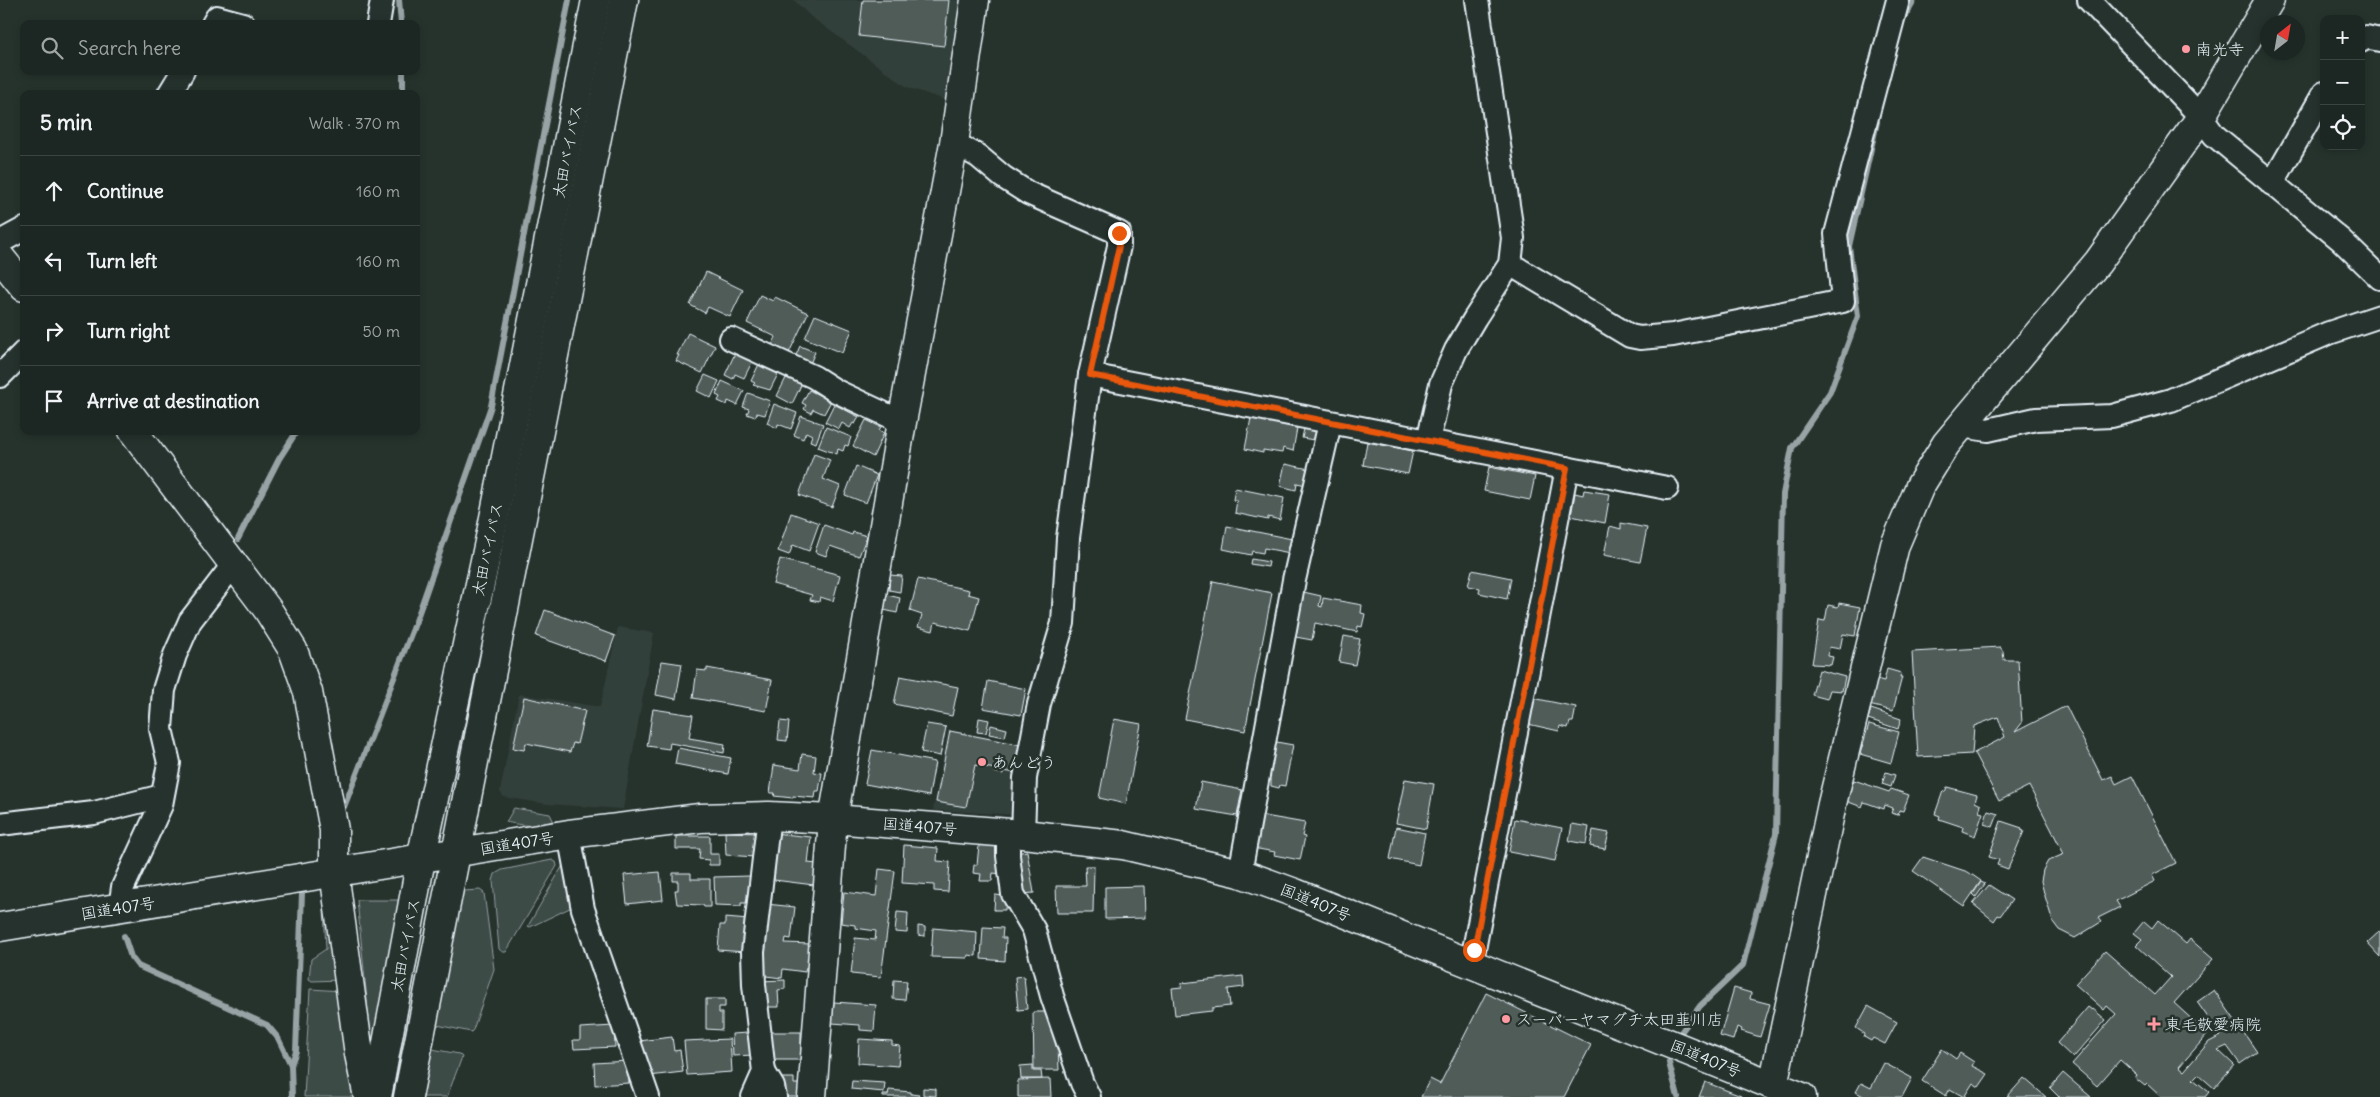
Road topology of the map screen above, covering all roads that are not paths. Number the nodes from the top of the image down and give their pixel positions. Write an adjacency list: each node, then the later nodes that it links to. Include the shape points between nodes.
1 (382, 0): 11 (street)
2 (596, 0): 46 (main road, 太田バイパス, via 492,528)
3 (624, 0): 45 (main road, 太田バイパス)
4 (975, 0): 18 (main road)
5 (1477, 0): 23 (street, via 1513,238)
6 (1898, 0): 23 (street, via 1836,234 1843,301 1673,336 1640,338 1630,336)
7 (2090, 0): 17 (street)
8 (2270, 0): 17 (main road)
9 (215, 20): 10 (street, via 217,17)
10 (228, 20)
11 (379, 20)
12 (2365, 38): 13 (street)
13 (2380, 40)
14 (181, 75): 15 (street)
15 (171, 90)
16 (2320, 100): 19 (street)
17 (2201, 117): 19 (street, via 2214,135); 33 (main road, via 2098,262)
18 (954, 143): 29 (street, via 978,156 1028,194 1119,233 1119,246); 31 (main road)
19 (2272, 184): 24 (street, via 2341,240)
20 (20, 230): 21 (street)
21 (0, 242)
22 (0, 257): 25 (main road)
23 (1510, 264): 35 (street, via 1456,350 1441,384)
24 (2380, 278)
25 (20, 282)
26 (2380, 316): 33 (street, via 2329,333 2171,400 2121,414 2036,419 1988,430)
27 (731, 339): 31 (street)
28 (20, 356): 30 (street)
29 (1090, 375): 32 (street); 43 (street, via 1068,538 1063,623 1039,704)
30 (0, 376)
31 (902, 422): 41 (main road)
32 (1330, 423): 35 (street); 48 (street, via 1294,580)
33 (1961, 426): 53 (main road, via 1920,486 1895,545 1832,804)
34 (136, 435): 38 (main road)
35 (1428, 441): 36 (street)
36 (1567, 468): 37 (street); 51 (street)
37 (1667, 488)
38 (234, 565): 39 (street, via 190,620 172,664 164,690 162,729 169,763); 47 (main road, via 293,650 308,692 334,830)
39 (162, 796): 42 (street, via 94,812); 49 (street, via 158,815 124,887)
40 (770, 816): 41 (main road, 国道407号); 44 (main road, 国道407号, via 700,818); 52 (street, via 753,952)
41 (833, 819): 43 (main road, 国道407号); 60 (main road)
42 (0, 824)
43 (1016, 833): 48 (main road, 国道407号, via 1123,846); 61 (street, via 1008,856 1013,894 1034,930 1052,996 1082,1083)
44 (569, 834): 45 (main road, 国道407号); 57 (street, via 583,909)
45 (456, 853): 46 (main road, 国道407号); 56 (main road, 太田バイパス)
46 (421, 859): 47 (main road, 国道407号); 55 (main road, 太田バイパス)
47 (334, 872): 49 (main road, 国道407号); 54 (main road)
48 (1240, 873): 51 (main road, 国道407号)
49 (120, 908): 50 (main road, 国道407号)
50 (0, 927)
51 (1471, 965): 53 (main road, 国道407号)
52 (764, 1072): 58 (street); 59 (street)
53 (1772, 1091): 62 (main road, 国道407号)
54 (368, 1097)
55 (377, 1097)
56 (408, 1097)
57 (648, 1097)
58 (753, 1097)
59 (775, 1097)
60 (812, 1097)
61 (1090, 1097)
62 (1802, 1097)

